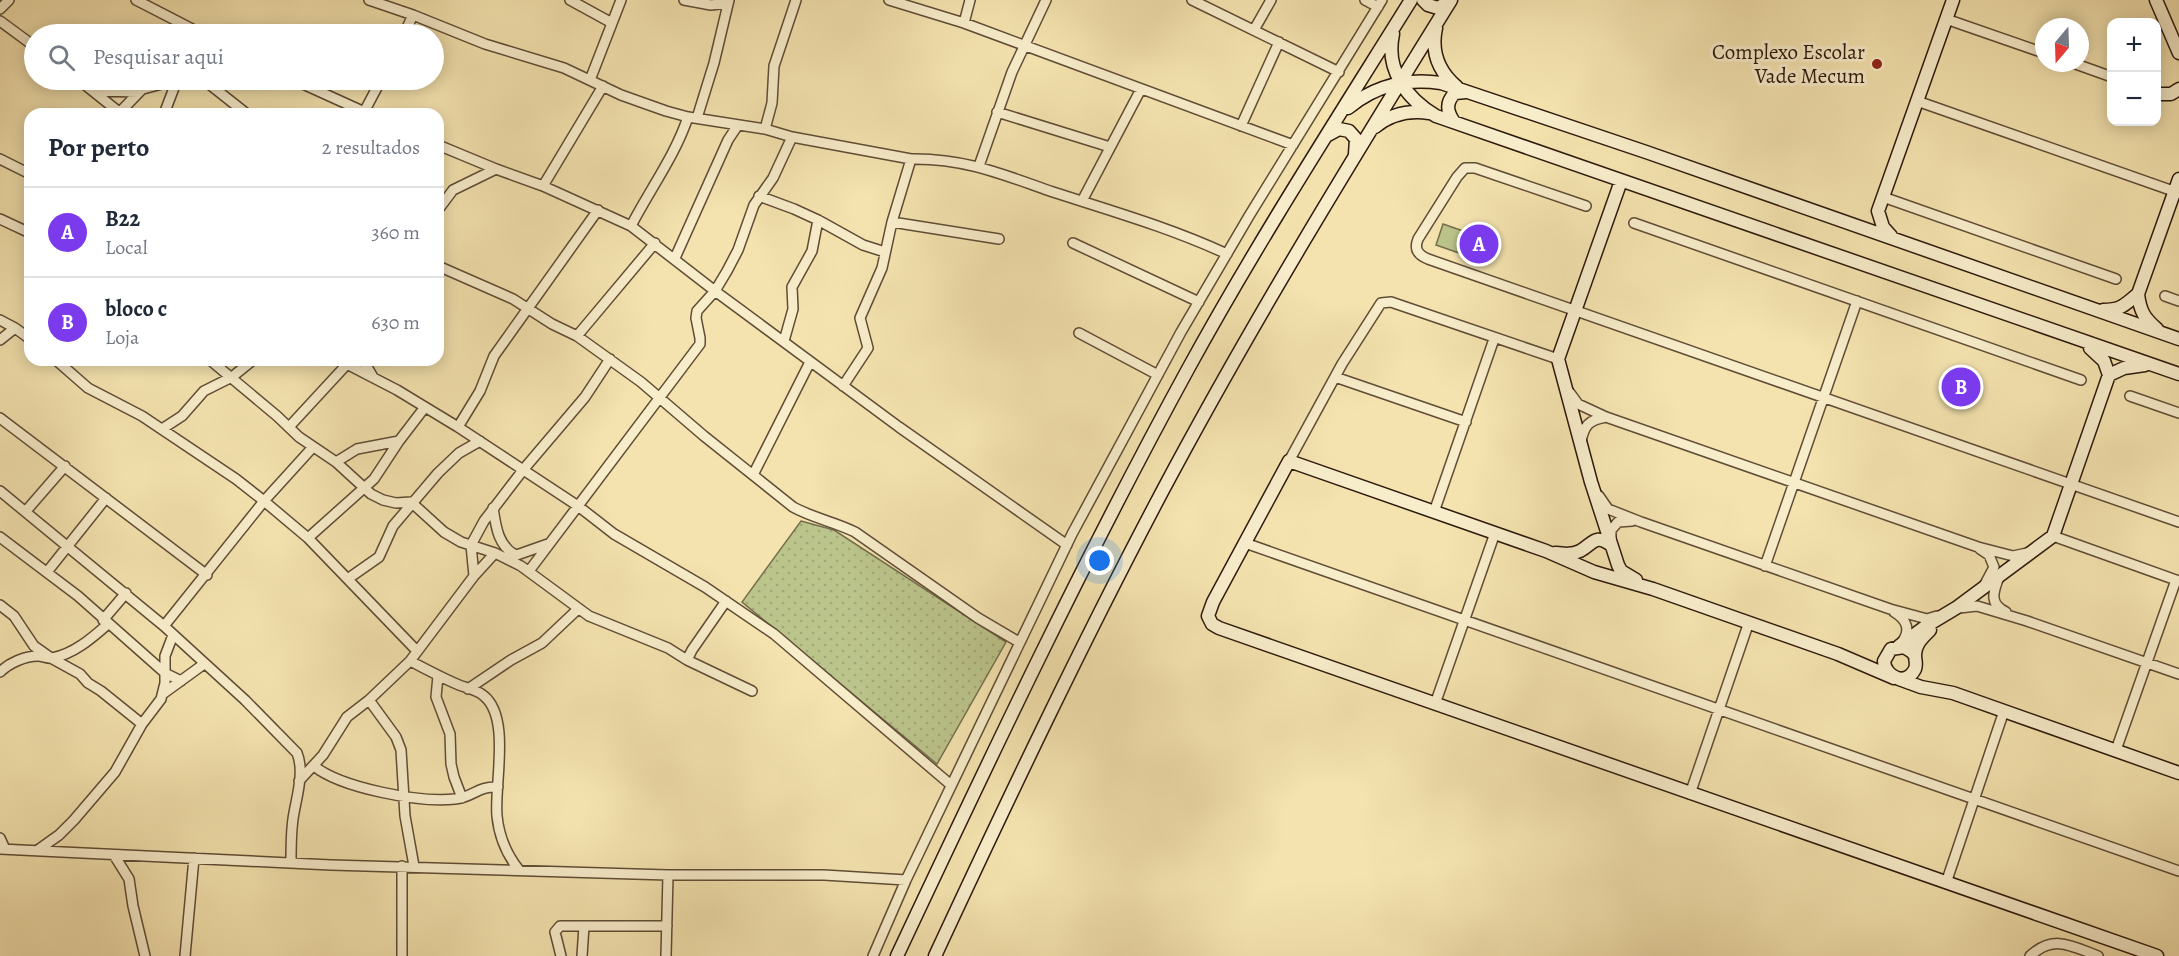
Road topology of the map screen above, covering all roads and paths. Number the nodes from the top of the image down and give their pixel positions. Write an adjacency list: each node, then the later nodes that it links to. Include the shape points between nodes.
1 (9, 0): 21 (street)
2 (369, 0): 22 (street)
3 (570, 0): 26 (street)
4 (621, 0): 26 (street)
5 (684, 0): 19 (street, via 711,5)
6 (796, 0): 71 (street, via 774,66 772,103)
7 (889, 0): 27 (street)
8 (970, 0): 27 (street)
9 (1046, 0): 36 (street)
10 (1191, 0): 33 (street)
11 (1271, 0): 33 (street)
12 (1365, 0): 20 (street)
13 (1412, 0): 32 (street)
14 (1423, 0): 15 (street, via 1438,8)
15 (1451, 0): 25 (street)
16 (1953, 0): 23 (street)
17 (2156, 0): 38 (street)
18 (142, 1): 28 (street)
19 (729, 2): 67 (street, via 720,41)
20 (1380, 4): 40 (street)
21 (0, 9)
22 (413, 15): 29 (street); 30 (street)
23 (1946, 19): 37 (street); 58 (street)
24 (0, 21): 34 (street)
25 (1438, 21): 43 (street); 54 (street, via 1434,49 1439,66 1450,81)
26 (612, 23): 42 (street)
27 (964, 23): 36 (street)
28 (178, 24)
29 (409, 24)
30 (435, 24)
31 (444, 27): 42 (street)
32 (1394, 27): 43 (street, via 1391,56); 74 (street)
33 (1254, 30): 35 (street)
34 (24, 39)
35 (1279, 42): 40 (street); 70 (street)
36 (1025, 46): 45 (street); 65 (street)
37 (2035, 50)
38 (2179, 53)
39 (2089, 68): 41 (street)
40 (1339, 72): 75 (street)
41 (2107, 74)
42 (590, 80): 44 (street)
43 (1399, 83): 54 (street, via 1424,80); 66 (street, via 1416,103); 72 (street); 74 (street, via 1359,99 1345,110)
44 (603, 86): 67 (street, via 644,104); 86 (street)
45 (1141, 89): 70 (street); 77 (street)
46 (2179, 89): 55 (street, via 2171,94)
47 (94, 90): 53 (street); 59 (street)
48 (143, 90): 53 (street)
49 (173, 90): 61 (street)
50 (217, 90): 62 (street)
51 (316, 90): 63 (street)
52 (377, 90): 64 (street)
53 (140, 91): 60 (street)
54 (1466, 92): 68 (street, via 1455,93 1449,102 1448,112); 99 (street)
55 (2161, 93)
56 (2161, 94): 57 (street)
57 (2179, 100)
58 (1917, 101): 87 (street); 89 (street)
59 (114, 108)
60 (124, 108)
61 (166, 108)
62 (239, 108)
63 (356, 108)
64 (369, 108)
65 (997, 112): 77 (street); 81 (street)
66 (1436, 116): 68 (street); 72 (street, via 1419,112 1398,114 1380,122)
67 (693, 117): 69 (street); 100 (street)
68 (1454, 122): 85 (street)
69 (738, 125): 71 (street); 108 (street)
70 (1241, 126): 75 (street)
71 (765, 129): 73 (street)
72 (1366, 136): 78 (street)
73 (792, 137): 80 (street); 88 (street, via 773,178)
74 (1325, 138): 78 (street, via 1334,130 1349,131 1356,139); 286 (street, via 1190,367 1094,545)
75 (1293, 145): 107 (street)
76 (444, 147): 82 (street)
77 (1110, 147): 90 (street)
78 (1354, 155): 287 (street, via 1219,388 1116,580)
79 (0, 159): 83 (street)
80 (911, 159): 81 (street); 97 (street)
81 (979, 166): 90 (street)
82 (496, 169): 86 (street); 91 (street, via 453,190)
83 (24, 171)
84 (2179, 179): 87 (street)
85 (1621, 181): 119 (street); 130 (street)
86 (543, 186): 93 (street)
87 (2177, 193): 112 (street)
88 (759, 196): 96 (street); 111 (street, via 738,250)
89 (1883, 197): 94 (street); 110 (street)
90 (1082, 201): 107 (street, via 1161,226)
91 (444, 202)
92 (1586, 206): 119 (street, via 1465,168 1416,243 1423,257)
93 (598, 210): 100 (street); 117 (street)
94 (1878, 211): 99 (street, via 1857,224); 103 (street, via 1883,227)
95 (0, 219): 101 (street)
96 (818, 220): 106 (street, via 863,245); 129 (street, via 812,251 792,287 793,309)
97 (892, 222): 102 (street); 106 (street)
98 (1634, 223): 114 (street)
99 (1850, 223): 103 (street)
100 (631, 226): 104 (street)
101 (24, 230)
102 (999, 239)
103 (1894, 239): 118 (street)
104 (655, 243): 108 (street); 125 (street)
105 (1073, 243): 116 (street)
106 (885, 252): 149 (street, via 879,277 860,318 868,348)
107 (1227, 254): 116 (street)
108 (675, 258): 111 (street)
109 (444, 269): 117 (street)
110 (2116, 279)
111 (715, 291): 129 (street); 151 (street, via 696,318 700,344)
112 (2138, 294): 118 (street, via 2116,310); 123 (street, via 2146,320)
113 (2165, 296): 115 (street)
114 (1857, 301): 147 (street); 152 (street)
115 (2179, 301)
116 (1199, 302): 142 (street)
117 (528, 307): 125 (street); 159 (street, via 494,356 480,391)
118 (2093, 310): 123 (street)
119 (1576, 311): 132 (street); 152 (street)
120 (0, 320): 121 (street)
121 (15, 328): 124 (street); 128 (street)
122 (1079, 333): 142 (street)
123 (2163, 334): 127 (street)
124 (24, 335)
125 (577, 336): 131 (street)
126 (1494, 339): 132 (street); 144 (street, via 1386,302 1377,307); 157 (street)
127 (2179, 339)
128 (0, 340)
129 (784, 341): 133 (street)
130 (2082, 342): 134 (street); 143 (street, via 2099,355)
131 (610, 359): 151 (street); 168 (street, via 585,397)
132 (1558, 360): 148 (street)
133 (810, 362): 149 (street); 169 (street)
134 (2152, 365): 141 (street); 143 (street, via 2134,365)
135 (63, 366): 160 (street, via 88,388)
136 (218, 366): 145 (street)
137 (246, 366): 145 (street)
138 (342, 366): 158 (street)
139 (353, 366): 146 (street)
140 (367, 366): 146 (street)
141 (2179, 374)
142 (1158, 375): 193 (street)
143 (2109, 375): 173 (street)
144 (1335, 376): 157 (street); 165 (street)
145 (232, 377): 158 (street); 160 (street, via 204,392 182,416)
146 (373, 377): 153 (street)
147 (2081, 380)
148 (1565, 385): 155 (street, via 1578,404); 163 (street)
149 (843, 386): 193 (street)
150 (2130, 396): 154 (street)
151 (660, 398): 169 (street); 180 (street)
152 (1824, 398): 172 (street); 173 (street)
153 (425, 407): 159 (street); 161 (street)
154 (2179, 413)
155 (1606, 417): 163 (street, via 1588,423); 172 (street)
156 (0, 418): 167 (street)
157 (1466, 422): 183 (street)
158 (289, 427): 164 (street)
159 (458, 427): 162 (street)
160 (162, 429): 178 (street)
161 (399, 441): 166 (street, via 357,449); 175 (street)
162 (480, 441): 168 (street); 179 (street, via 459,453)
163 (1581, 444): 171 (street)
164 (314, 447): 166 (street); 178 (street)
165 (1289, 461): 183 (street); 190 (street)
166 (336, 462): 175 (street)
167 (65, 466): 177 (street); 182 (street)
168 (523, 470): 170 (street); 174 (street)
169 (753, 475): 225 (street, via 807,515 855,532)
170 (537, 479): 174 (street); 180 (street)
171 (1591, 482): 184 (street, via 1604,505); 194 (street, via 1597,528); 198 (street)
172 (1794, 483): 196 (street); 202 (street)
173 (2072, 484): 185 (street); 187 (street)
174 (512, 485): 181 (street)
175 (364, 488): 179 (street, via 383,500); 189 (street)
176 (0, 491): 182 (street)
177 (106, 498): 195 (street); 206 (street)
178 (264, 501): 189 (street); 206 (street)
179 (411, 502): 191 (street, via 444,532); 208 (street, via 389,532 379,557)
180 (578, 506): 192 (street); 214 (street, via 614,534)
181 (493, 508): 191 (street); 201 (street, via 496,530)
182 (26, 511): 195 (street)
183 (1434, 512): 186 (street)
184 (1641, 522): 198 (street, via 1618,522 1611,530); 202 (street)
185 (2179, 522)
186 (1495, 533): 199 (street); 219 (street)
187 (2053, 536): 197 (street); 210 (street)
188 (0, 537): 204 (street)
189 (308, 538): 208 (street)
190 (1245, 543): 219 (street); 248 (street, via 1210,608 1212,624)
191 (471, 544): 200 (street); 207 (street)
192 (548, 544): 201 (street); 203 (street)
193 (1067, 545): 225 (street)
194 (1589, 545): 198 (street, via 1603,540); 199 (street, via 1571,554); 205 (street, via 1582,559)
195 (68, 546): 204 (street); 213 (street)
196 (1978, 548): 197 (street, via 2013,556); 212 (street, via 1989,555 1994,567)
197 (2035, 550): 209 (street)
198 (1613, 551): 205 (street, via 1612,567); 211 (street, via 1621,571)
199 (1546, 552): 205 (street)
200 (495, 553): 201 (street); 207 (street)
201 (511, 557): 203 (street)
202 (1765, 566): 217 (street)
203 (529, 571): 216 (street)
204 (47, 572): 221 (street)
205 (1594, 572): 211 (street)
206 (207, 575): 223 (street)
207 (474, 576): 228 (street)
208 (349, 578): 228 (street)
209 (1999, 578): 212 (street); 220 (street, via 1993,597 1995,604)
210 (2177, 580): 235 (street)
211 (1653, 589): 222 (street)
212 (1980, 590): 218 (street)
213 (126, 593): 221 (street); 223 (street)
214 (726, 601): 232 (street); 256 (street, via 774,634)
215 (0, 605): 231 (street, via 14,616 34,646)
216 (578, 609): 232 (street); 243 (street, via 542,643)
217 (1890, 609): 218 (street, via 1927,618); 227 (street, via 1907,626 1906,636)
218 (1954, 610): 220 (street, via 1977,606); 227 (street); 233 (street, via 1921,638)
219 (1464, 621): 248 (street); 249 (street)
220 (2027, 621): 235 (street)
221 (105, 622): 231 (street, via 75,649); 238 (street)
222 (1749, 622): 229 (street); 249 (street)
223 (164, 626): 224 (street)
224 (173, 635): 226 (street); 230 (street)
225 (1019, 642): 256 (street)
226 (187, 649): 230 (street); 236 (street)
227 (1893, 649): 229 (street, via 1870,661); 233 (street, via 1908,649); 241 (street, via 1884,666)
228 (417, 651): 234 (street)
229 (1838, 654): 241 (street)
230 (165, 656): 238 (street)
231 (51, 658): 237 (street, via 24,659); 251 (street, via 80,674)
232 (687, 660): 244 (street)
233 (1916, 660): 241 (street, via 1912,673); 246 (street, via 1920,677)
234 (410, 661): 240 (street); 247 (street)
235 (2146, 663): 239 (street); 252 (street)
236 (204, 664): 242 (street); 255 (street, via 297,753)
237 (0, 672)
238 (165, 673): 242 (street); 245 (street)
239 (2179, 674)
240 (438, 676): 243 (street); 260 (street, via 436,697 450,734 454,777)
241 (1896, 678): 246 (street)
242 (181, 681): 245 (street)
243 (468, 689): 257 (street, via 483,694 495,715)
244 (752, 691)
245 (164, 693): 251 (street)
246 (1953, 693): 250 (street)
247 (369, 700): 253 (street, via 347,717); 259 (street, via 401,750)
248 (1435, 704): 258 (street)
249 (1719, 710): 258 (street); 261 (street)
250 (2004, 711): 252 (street); 261 (street)
251 (142, 724): 262 (street, via 115,772)
252 (2116, 750): 254 (street)
253 (314, 766): 255 (street); 259 (street, via 336,780)
254 (2179, 772)
255 (299, 781): 269 (street)
256 (951, 785): 275 (street)
257 (498, 787): 260 (street, via 485,787); 272 (street, via 496,804 501,833 508,856)
258 (1690, 794): 276 (street)
259 (404, 796): 260 (street); 271 (street)
260 (462, 798)
261 (1974, 799): 273 (street); 276 (street)
262 (59, 835): 265 (street); 266 (street)
263 (0, 838): 264 (street)
264 (3, 849): 265 (street)
265 (38, 850): 266 (street)
266 (69, 853): 267 (street)
267 (114, 855): 268 (street); 279 (street, via 129,879)
268 (194, 858): 269 (street); 280 (street)
269 (291, 861): 270 (street)
270 (402, 866): 271 (street); 281 (street)
271 (414, 866): 272 (street)
272 (519, 870): 274 (street)
273 (2179, 871)
274 (668, 875): 275 (street, via 824,875); 278 (street)
275 (906, 880): 285 (street)
276 (1946, 883): 290 (street)
277 (584, 926): 278 (street); 282 (street, via 557,929); 283 (street)
278 (667, 926): 284 (street)
279 (145, 956)
280 (185, 956)
281 (402, 956)
282 (561, 956)
283 (582, 956)
284 (666, 956)
285 (873, 956)
286 (897, 956)
287 (935, 956)
288 (2030, 956): 289 (street, via 2044,946 2060,943)
289 (2098, 956)
290 (2157, 956)

